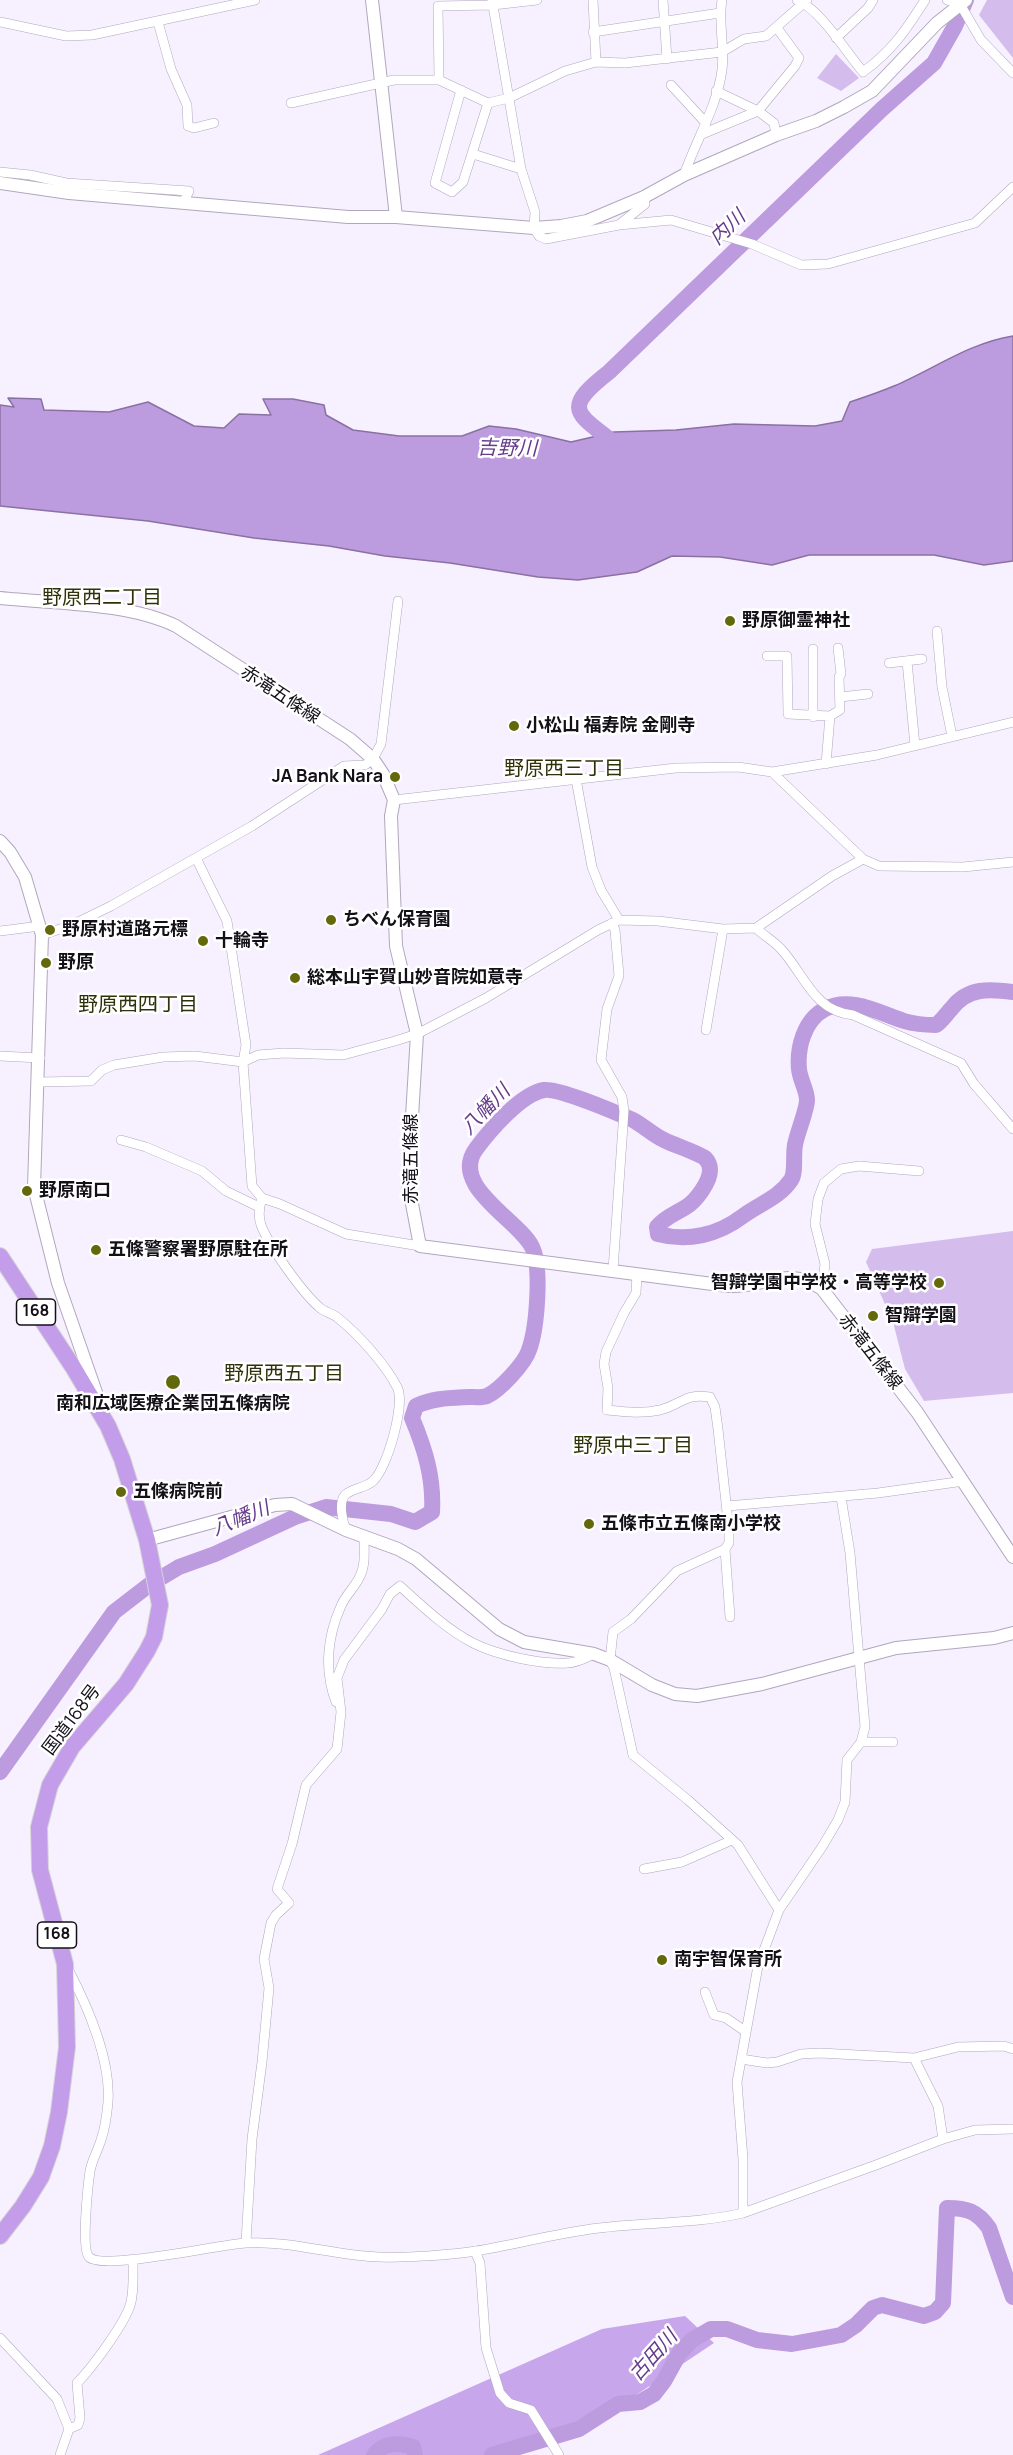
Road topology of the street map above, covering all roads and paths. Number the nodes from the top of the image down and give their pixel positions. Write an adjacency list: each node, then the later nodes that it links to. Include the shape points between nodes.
1 (255, 0): 14 (street)
2 (372, 0): 24 (street)
3 (537, 0): 11 (street)
4 (592, 0): 17 (street)
5 (663, 0): 15 (street)
6 (723, 0): 12 (street)
7 (873, 0): 18 (street)
8 (925, 0): 18 (street, via 900,39 863,72)
9 (803, 1): 16 (street); 18 (street)
10 (957, 1): 22 (street, via 981,40); 35 (street, via 872,91 816,121)
11 (493, 2): 23 (street, via 438,6); 28 (street)
12 (720, 13): 15 (street); 19 (street)
13 (0, 22): 14 (street, via 66,36)
14 (158, 22): 32 (street, via 171,69 187,105 188,126)
15 (666, 22): 17 (street); 20 (street)
16 (777, 28): 19 (street, via 766,36 744,39); 31 (street, via 799,58)
17 (593, 32): 21 (street)
18 (836, 38)
19 (722, 52): 20 (street); 27 (street)
20 (667, 59): 21 (street)
21 (596, 62): 28 (street, via 565,71)
22 (1013, 73)
23 (439, 80): 24 (street); 26 (street)
24 (382, 82): 30 (street); 44 (street)
25 (671, 85): 33 (street)
26 (461, 90): 29 (street); 36 (street, via 435,183 452,192 464,182)
27 (716, 91): 31 (street); 33 (street)
28 (509, 98): 29 (street); 37 (street)
29 (488, 102): 36 (street)
30 (291, 103)
31 (758, 111): 34 (street); 35 (street, via 774,123)
32 (214, 123)
33 (706, 123): 34 (street)
34 (702, 134): 39 (street)
35 (776, 135): 39 (street)
36 (472, 154): 37 (street)
37 (521, 169): 46 (street, via 535,212)
38 (0, 172): 43 (street, via 66,183 189,191)
39 (684, 175): 42 (street)
40 (0, 183): 43 (street, via 69,193)
41 (1013, 186): 45 (street, via 975,223 828,264 801,265 752,244 671,220)
42 (644, 196): 45 (street, via 645,204); 46 (street, via 587,220)
43 (184, 201): 44 (street, via 348,217)
44 (396, 217): 46 (street)
45 (619, 225): 46 (street, via 546,238)
46 (534, 228)
47 (0, 598): 63 (street, 赤滝五條線, via 128,610 161,619 350,739)
48 (398, 601): 63 (street, via 381,744)
49 (937, 631): 61 (street)
50 (838, 648): 57 (street)
51 (813, 649): 59 (street)
52 (767, 656): 59 (street, via 787,656 788,714)
53 (922, 659): 54 (street)
54 (907, 661): 55 (street); 62 (street)
55 (889, 663)
56 (868, 694): 57 (street)
57 (840, 697): 58 (street, via 840,710)
58 (830, 716): 59 (street); 64 (street)
59 (813, 717)
60 (1013, 722): 61 (street)
61 (952, 736): 62 (street)
62 (915, 746): 64 (street)
63 (374, 759): 67 (street, 赤滝五條線); 69 (street, via 365,765 344,766)
64 (826, 764): 65 (street)
65 (772, 772): 66 (street, via 738,766 676,768); 70 (street)
66 (576, 779): 67 (street); 72 (street, via 592,867)
67 (394, 800): 78 (street, 赤滝五條線, via 391,816 395,936)
68 (0, 841): 75 (street, via 25,877)
69 (196, 858): 75 (street, via 72,925); 81 (street, via 227,921 246,1045)
70 (863, 859): 71 (street, via 879,866 963,867); 73 (street)
71 (1013, 862)
72 (616, 922): 74 (street); 78 (street); 89 (street, via 620,976 607,1010 601,1060 622,1097 624,1111)
73 (756, 928): 74 (street); 83 (street, via 779,947 810,992 837,1014 853,1015 961,1064)
74 (723, 929): 77 (street)
75 (41, 931): 76 (street); 80 (street)
76 (0, 932)
77 (706, 1030)
78 (417, 1034): 81 (street, via 343,1055 284,1053 258,1055); 87 (street, 赤滝五條線, via 408,1183)
79 (0, 1056): 80 (street)
80 (40, 1058): 82 (street)
81 (243, 1062): 82 (street, via 195,1056 162,1057 114,1065 91,1081); 86 (street, via 252,1186)
82 (39, 1082): 92 (street, via 34,1187 58,1282)
83 (1013, 1129)
84 (121, 1140): 86 (street, via 202,1171 226,1191)
85 (919, 1171): 91 (street, via 842,1169 824,1184 815,1224 825,1264)
86 (260, 1203): 87 (street, via 280,1204 346,1233); 96 (street, via 261,1224 290,1274 319,1307 338,1318 387,1368 399,1390 398,1416 379,1475 346,1494)
87 (420, 1246): 89 (street, 赤滝五條線)
88 (0, 1256): 92 (highway, 国道168号 / 168)
89 (612, 1270): 90 (street, 赤滝五條線)
90 (637, 1274): 91 (street, 赤滝五條線, via 742,1287 785,1277 801,1278); 95 (street, via 636,1293 606,1352 608,1410 640,1413 662,1409 695,1394 710,1397 717,1418)
91 (822, 1289): 93 (street, 赤滝五條線, via 917,1412)
92 (108, 1426): 98 (highway, 国道168号 / 168)
93 (964, 1481): 94 (street); 100 (street, 赤滝五條線)
94 (841, 1497): 95 (street); 105 (street)
95 (727, 1506): 99 (street, via 729,1543)
96 (338, 1521): 97 (street, via 346,1530); 98 (street, via 292,1504 275,1505)
97 (364, 1537): 103 (street, via 416,1559 512,1637); 106 (street, via 360,1577 341,1605 327,1659 329,1683)
98 (147, 1540): 112 (highway, 国道168号 / 168, via 160,1605 151,1644 126,1684 72,1747 50,1785 39,1827 40,1870)
99 (725, 1549): 101 (street); 104 (street, via 677,1571 631,1619 613,1632)
100 (1013, 1557)
101 (730, 1617)
102 (1013, 1633): 105 (street, via 896,1648)
103 (594, 1654): 104 (street); 106 (street, via 569,1664 499,1653 473,1643 400,1586 390,1594 344,1660 337,1678)
104 (610, 1660): 105 (street, via 652,1685 675,1694 697,1696); 109 (street, via 633,1755)
105 (860, 1660): 107 (street, via 865,1727)
106 (341, 1712): 122 (street, via 337,1749 306,1785 277,1889 289,1903 271,1923 264,1959 269,1988 252,2139)
107 (861, 1742): 108 (street); 111 (street, via 847,1760 845,1802 838,1820)
108 (893, 1742)
109 (732, 1840): 110 (street, via 682,1862); 111 (street)
110 (644, 1869)
111 (779, 1910): 114 (street, via 758,1966)
112 (65, 1964): 121 (highway, 国道168号 / 168, via 67,2047 52,2146 42,2177); 124 (street, via 96,2032 108,2100 102,2139 90,2169 86,2249 88,2257 95,2261)
113 (705, 1992): 114 (street, via 714,2015)
114 (745, 2031): 117 (street)
115 (1013, 2049): 116 (street, via 958,2047)
116 (914, 2058): 117 (street, via 801,2054 767,2063); 119 (street, via 938,2106)
117 (741, 2059): 120 (street, via 737,2082)
118 (1013, 2129): 119 (street, via 975,2130)
119 (943, 2139): 120 (street)
120 (743, 2213): 123 (street, via 601,2227)
121 (0, 2236)
122 (246, 2242): 123 (street, via 379,2257); 124 (street)
123 (474, 2251): 127 (street, via 480,2263 486,2348 500,2393 509,2403 531,2410)
124 (133, 2260): 126 (street, via 128,2313 94,2366 77,2383 80,2418 78,2426)
125 (0, 2338): 126 (street, via 57,2399)
126 (69, 2429): 128 (street)
127 (557, 2453)
128 (60, 2455)

